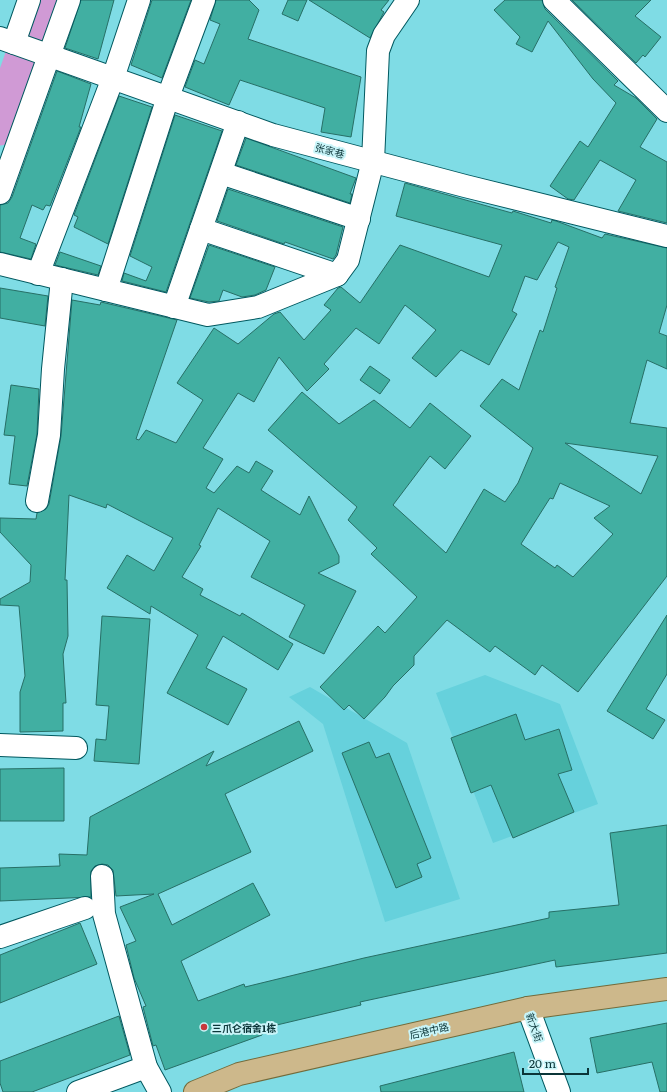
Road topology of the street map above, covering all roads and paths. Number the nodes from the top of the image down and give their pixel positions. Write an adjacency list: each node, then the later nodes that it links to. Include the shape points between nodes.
1 (28, 0): 7 (street)
2 (69, 0): 8 (street)
3 (139, 0): 9 (street)
4 (204, 0): 10 (street)
5 (408, 0): 13 (street, via 384,35 378,51)
6 (554, 0): 11 (street)
7 (7, 41): 8 (street, 张家巷)
8 (49, 56): 9 (street, 张家巷); 15 (street)
9 (113, 78): 10 (street, 张家巷); 20 (street)
10 (168, 97): 12 (street, 张家巷); 23 (street)
11 (667, 111)
12 (238, 122): 13 (street, 张家巷, via 273,135); 14 (street)
13 (373, 161): 16 (street); 18 (street, 张家巷)
14 (221, 173): 16 (street); 17 (street)
15 (0, 193)
16 (358, 219): 21 (street, via 348,260)
17 (201, 229): 21 (street); 24 (street)
18 (667, 236)
19 (0, 264): 20 (street)
20 (38, 274): 22 (street)
21 (337, 276): 24 (street, via 258,307 208,315)
22 (62, 279): 23 (street); 25 (street, via 49,435)
23 (106, 290): 24 (street)
24 (174, 307)
25 (37, 501)
26 (7, 746): 27 (street)
27 (76, 748)
28 (102, 876): 33 (street, via 104,914)
29 (85, 908): 30 (street)
30 (0, 937)
31 (667, 989): 32 (main road, 后港中路)
32 (528, 1008): 36 (main road, 后港中路, via 239,1074); 37 (street, 新大街)
33 (146, 1067): 34 (street); 35 (street)
34 (78, 1092)
35 (160, 1092)
36 (195, 1092)
37 (559, 1092)

